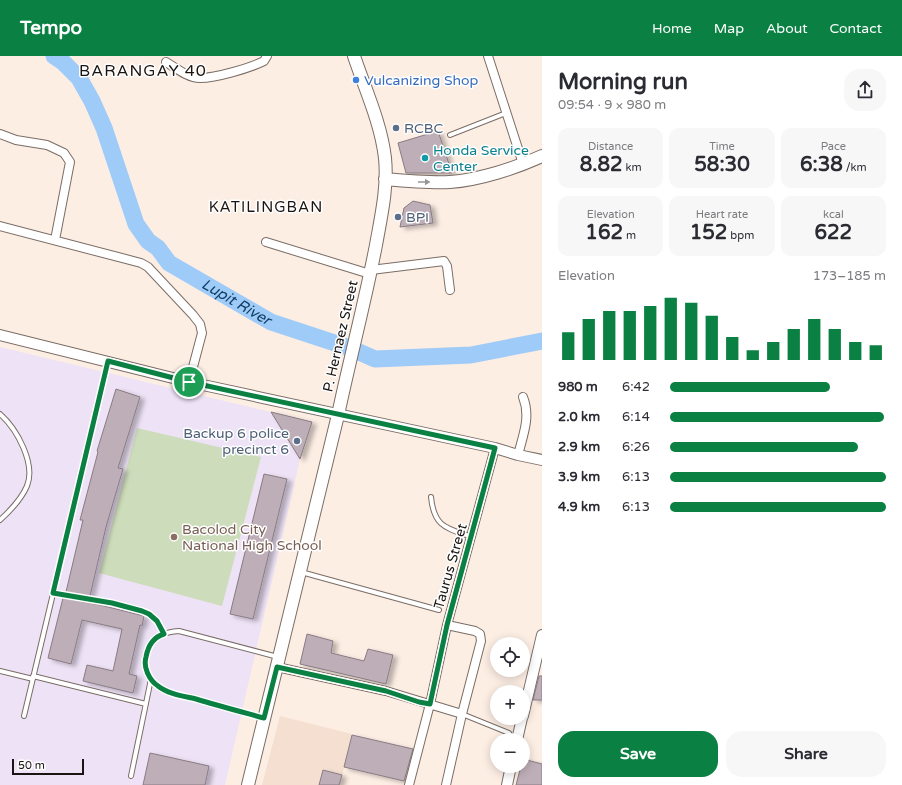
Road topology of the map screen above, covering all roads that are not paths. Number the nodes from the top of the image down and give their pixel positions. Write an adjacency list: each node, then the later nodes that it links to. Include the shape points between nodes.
1 (266, 56): 4 (street, via 264,61 252,67 200,78)
2 (354, 56): 10 (main road, P. Hernaez Street, via 377,124 385,157)
3 (488, 56): 5 (street)
4 (166, 62)
5 (506, 113): 7 (lane); 9 (street)
6 (0, 134): 12 (street, via 16,140 47,145 64,153 70,162)
7 (450, 135)
8 (542, 156): 9 (main road)
9 (523, 164): 10 (main road, one-way to 9, via 451,182 485,176)
10 (385, 179): 14 (main road, P. Hernaez Street, via 383,206)
11 (0, 226): 12 (street)
12 (55, 240): 18 (street, via 141,263 155,274 200,324 202,333)
13 (266, 242): 14 (street)
14 (370, 272): 15 (street, via 444,261); 21 (main road, P. Hernaez Street)
15 (450, 290)
16 (0, 335): 17 (street)
17 (108, 361): 18 (street); 29 (lane)
18 (189, 382): 21 (street)
19 (523, 397): 23 (street, via 527,419)
20 (0, 414): 26 (lane, via 20,439 29,476 20,498)
21 (338, 415): 22 (street); 28 (main road, P. Hernaez Street)
22 (495, 448): 23 (street); 27 (street, Taurus Street)
23 (518, 455): 24 (street)
24 (542, 460)
25 (431, 497): 27 (lane, via 432,507 444,527)
26 (0, 520)
27 (472, 537): 31 (street, Taurus Street)
28 (299, 572): 30 (lane); 34 (main road, P. Hernaez Street)
29 (53, 593): 32 (lane, via 142,611 157,621); 36 (lane)
30 (439, 610)
31 (447, 625): 40 (street, Taurus Street); 41 (street, via 480,634 481,641)
32 (164, 634): 34 (lane, via 179,631); 37 (lane, via 152,642 147,650 146,670)
33 (542, 635): 38 (street)
34 (278, 662): 40 (street); 43 (main road, P. Hernaez Street)
35 (0, 671): 36 (lane)
36 (33, 677): 39 (lane); 42 (lane)
37 (151, 679): 39 (lane); 43 (lane, via 158,687 173,693)
38 (530, 687)
39 (146, 704): 46 (lane)
40 (430, 704): 41 (street); 48 (street, Taurus Street)
41 (462, 714): 44 (lane); 49 (street)
42 (24, 716)
43 (264, 718): 47 (main road, P. Hernaez Street)
44 (504, 733)
45 (510, 773): 50 (street)
46 (131, 776)
47 (248, 785)
48 (409, 785)
49 (446, 785)
50 (507, 785)

